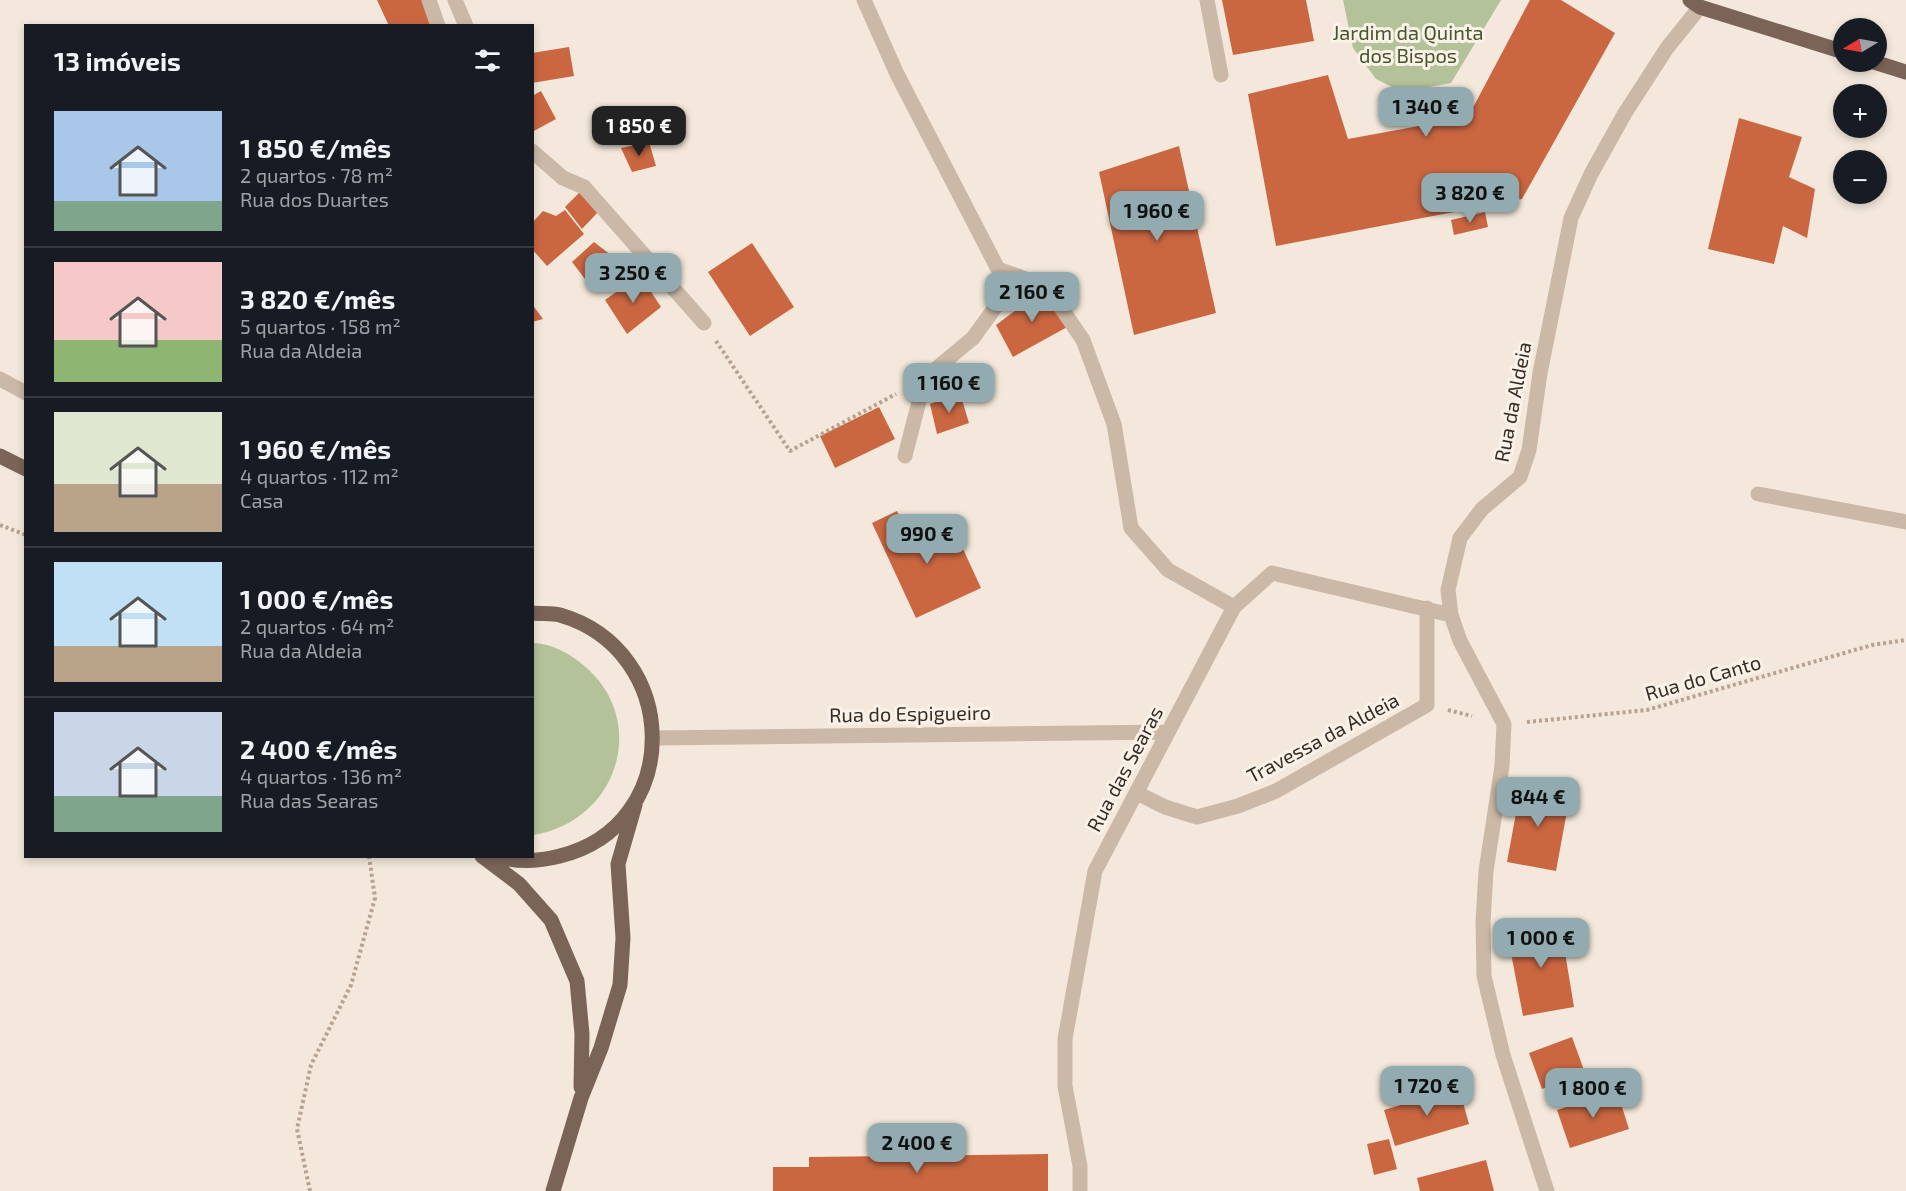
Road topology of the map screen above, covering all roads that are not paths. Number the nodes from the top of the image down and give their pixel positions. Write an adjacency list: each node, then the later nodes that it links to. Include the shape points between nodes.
1 (429, 0): 6 (street)
2 (455, 0): 7 (street)
3 (864, 0): 13 (street, via 897,74 998,269)
4 (1207, 0): 11 (street)
5 (1695, 4): 8 (main road); 25 (street, Rua da Aldeia, via 1625,113 1571,218 1529,450 1520,477 1482,509 1460,538 1448,590)
6 (437, 24)
7 (465, 24)
8 (1833, 48)
9 (1887, 66): 10 (main road)
10 (1906, 72)
11 (1221, 75)
12 (534, 153): 14 (street, via 563,178 584,187)
13 (1018, 276): 18 (street, via 973,338 925,378); 22 (street, via 1047,287 1083,340 1114,424 1131,528 1168,570)
14 (704, 323)
15 (0, 379): 16 (street)
16 (24, 392)
17 (0, 456): 19 (main road)
18 (904, 456)
19 (24, 468)
20 (1758, 494): 21 (street)
21 (1906, 522)
22 (1234, 607): 23 (street, Rua das Searas, via 1272,573); 26 (street, Rua das Searas)
23 (1427, 609): 25 (street, Rua das Searas); 28 (street, Travessa da Aldeia, via 1427,705 1276,791 1238,806 1197,817)
24 (534, 613): 27 (main road, via 559,615 597,632 627,660 647,697)
25 (1451, 615): 35 (street, Rua da Aldeia, via 1460,641 1504,724 1502,766 1486,871 1484,976 1503,1055)
26 (1168, 732): 27 (street, Rua do Espigueiro); 28 (street, Rua das Searas)
27 (653, 738): 29 (main road, via 649,770)
28 (1137, 793): 34 (street, Rua das Searas, via 1095,871 1065,1039 1065,1086 1080,1166)
29 (637, 800): 31 (main road, via 611,830 578,851 539,861); 32 (main road, via 618,864 623,938 620,985)
30 (485, 858): 32 (main road, via 519,884 551,920 578,981)
31 (514, 858)
32 (581, 1098): 33 (main road)
33 (553, 1191)
34 (1080, 1191)
35 (1547, 1191)

